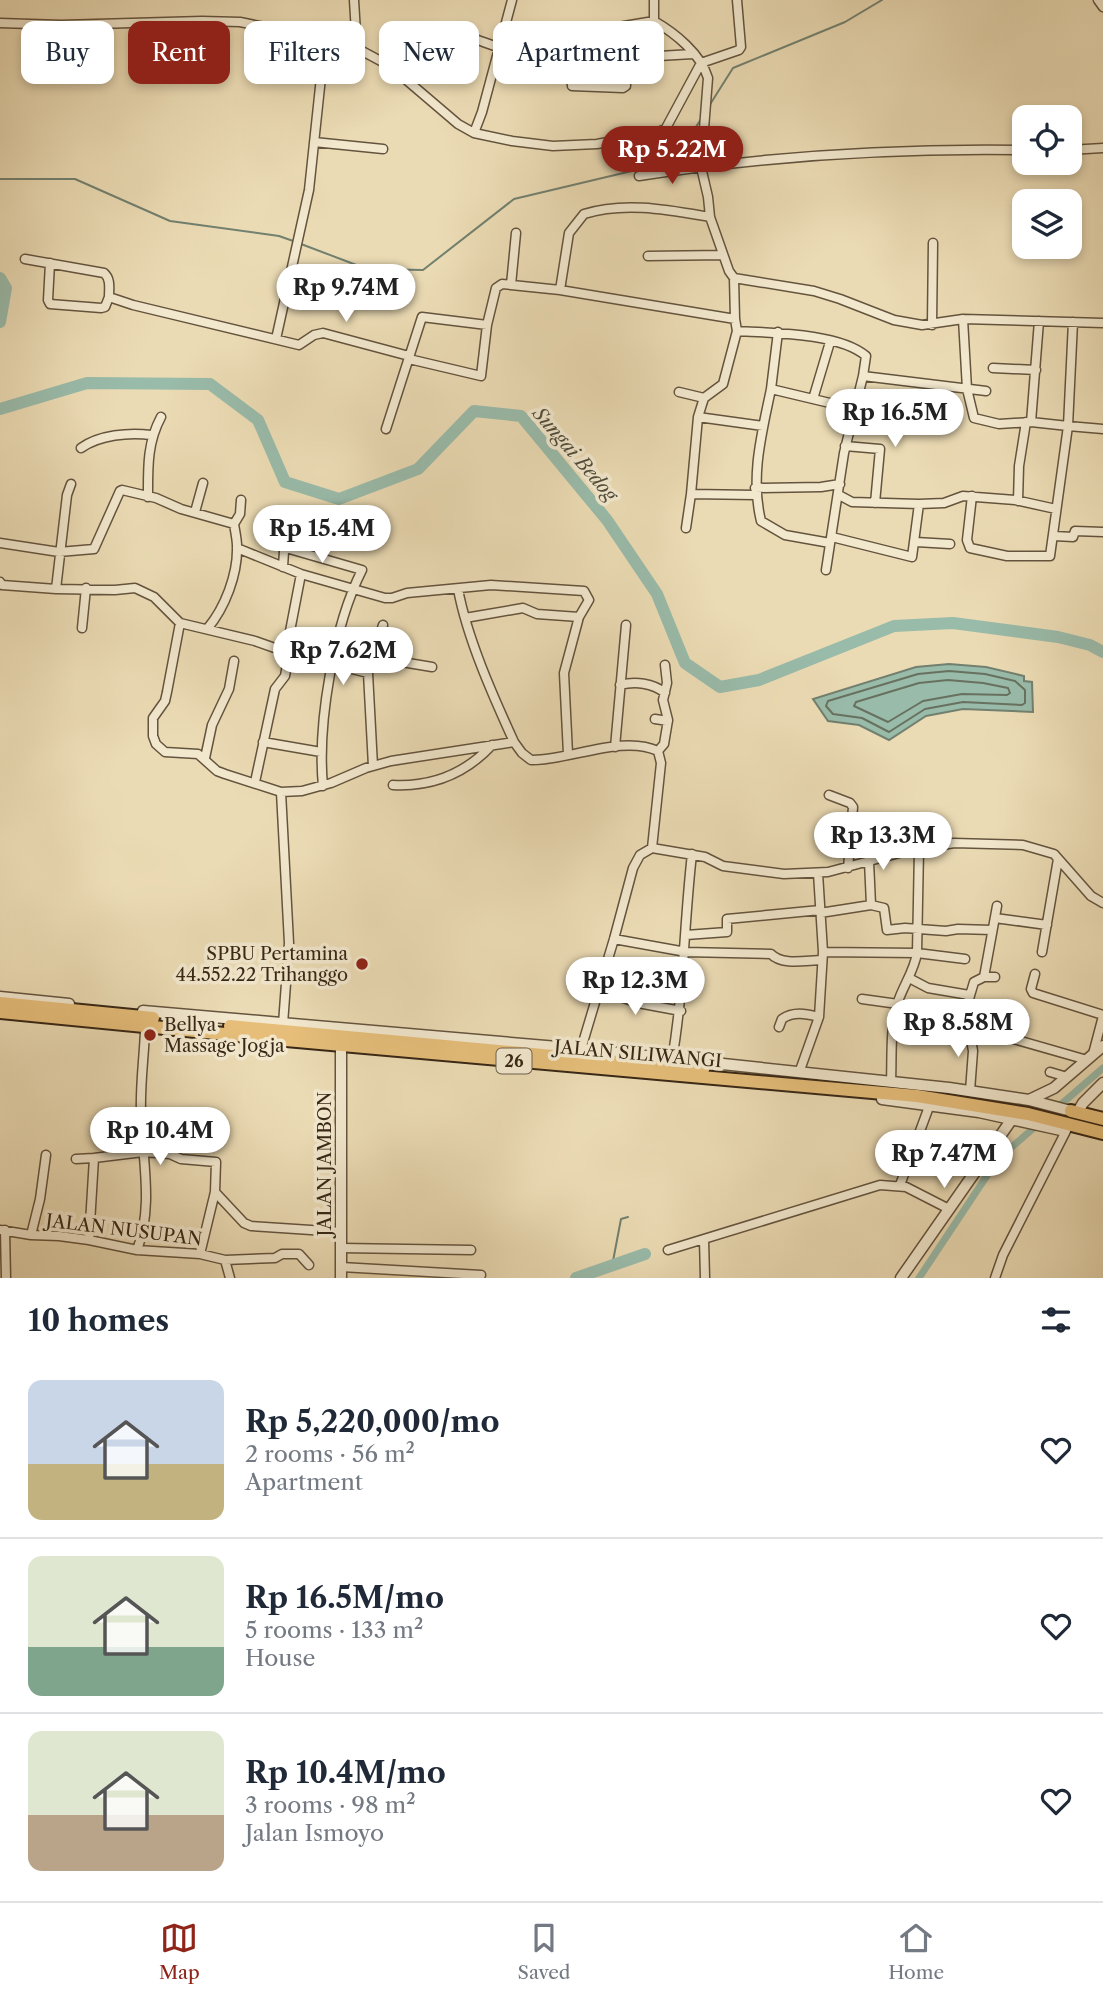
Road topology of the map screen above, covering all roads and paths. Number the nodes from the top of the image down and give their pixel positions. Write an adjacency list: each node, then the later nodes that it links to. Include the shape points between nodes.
1 (354, 0): 7 (street)
2 (512, 0): 8 (street)
3 (654, 0): 9 (street)
4 (737, 0): 16 (street, via 741,47)
5 (1097, 0): 6 (street)
6 (1103, 7)
7 (355, 21)
8 (507, 21)
9 (653, 21)
10 (0, 23): 11 (street)
11 (244, 23)
12 (664, 29): 14 (street)
13 (365, 53): 21 (street, via 390,66 458,124)
14 (693, 54): 15 (street); 16 (street)
15 (664, 56)
16 (701, 63): 21 (street, via 671,122 657,132 597,144 554,146); 27 (street, via 708,78)
17 (493, 72): 21 (street)
18 (320, 84): 22 (street)
19 (572, 84): 20 (street)
20 (625, 84)
21 (475, 130)
22 (314, 142): 24 (street); 49 (street, via 309,190)
23 (1103, 148): 25 (street)
24 (383, 149)
25 (1082, 149)
26 (1012, 150): 27 (street, via 944,149)
27 (701, 167): 28 (street); 29 (street)
28 (639, 176)
29 (710, 217): 32 (street); 38 (street, via 646,207 584,214 569,233)
30 (516, 233): 37 (street)
31 (933, 243): 46 (street)
32 (723, 255): 33 (street); 36 (street)
33 (648, 256)
34 (26, 259): 35 (street)
35 (50, 263): 39 (street, via 104,273 110,283); 39 (street, via 50,304 101,308)
36 (734, 278): 40 (street); 46 (street, via 814,292 894,320)
37 (511, 285): 38 (street); 45 (street, via 496,288)
38 (560, 290): 40 (street)
39 (109, 297): 49 (street)
40 (735, 319): 47 (street)
41 (963, 319): 42 (street); 46 (street); 56 (street)
42 (1039, 321): 43 (street); 53 (street)
43 (1073, 322): 44 (street); 66 (street)
44 (1103, 323)
45 (487, 325): 51 (street, via 421,317); 51 (street, via 481,376)
46 (932, 325)
47 (737, 331): 48 (street); 59 (street, via 722,386)
48 (778, 332): 50 (street); 55 (street)
49 (276, 339): 51 (street, via 299,345 323,333)
50 (830, 342): 54 (street, via 863,353 867,360); 60 (street)
51 (409, 358): 67 (street)
52 (992, 368): 53 (street)
53 (1036, 370): 64 (street)
54 (863, 376): 56 (street); 61 (street)
55 (771, 389): 60 (street); 65 (street)
56 (967, 389): 57 (street); 64 (street, via 976,419 999,424)
57 (986, 391)
58 (679, 392): 59 (street)
59 (704, 398): 63 (street)
60 (813, 399): 61 (street)
61 (855, 409): 70 (street)
62 (160, 417): 69 (street)
63 (698, 417): 65 (street); 76 (street)
64 (1028, 422): 66 (street); 81 (street)
65 (763, 426): 75 (street)
66 (1069, 426): 68 (street); 84 (street)
67 (386, 429)
68 (1103, 429)
69 (151, 435): 71 (street, via 100,438); 79 (street)
70 (845, 446): 74 (street); 82 (street, via 880,449)
71 (80, 448)
72 (203, 483): 85 (street)
73 (71, 484): 95 (street)
74 (840, 484): 75 (street); 77 (street)
75 (755, 491): 76 (street); 90 (street, via 761,522 785,535)
76 (691, 494): 87 (street)
77 (839, 495): 82 (street, via 852,502); 90 (street)
78 (972, 496): 81 (street); 83 (street); 89 (street, via 970,548 1007,556 1049,557)
79 (148, 497): 85 (street); 95 (street, via 120,491 94,549)
80 (242, 500): 86 (street)
81 (1018, 501): 84 (street)
82 (875, 503): 83 (street)
83 (919, 504): 91 (street)
84 (1056, 509): 89 (street)
85 (195, 512): 86 (street)
86 (234, 524): 94 (street)
87 (685, 528)
88 (1103, 532): 89 (street, via 1077,530 1073,537)
89 (1054, 536)
90 (831, 540): 91 (street, via 909,557); 97 (street)
91 (916, 542): 93 (street)
92 (0, 543): 95 (street)
93 (950, 544)
94 (237, 548): 96 (street); 110 (street, via 227,596)
95 (59, 552): 102 (street)
96 (283, 567): 98 (street); 101 (street, via 286,548 362,570)
97 (826, 570)
98 (301, 574): 101 (street); 111 (street)
99 (0, 582): 102 (street)
100 (86, 588): 102 (street); 106 (street, via 142,590); 109 (street)
101 (353, 588): 103 (street, via 392,598); 114 (street)
102 (57, 589)
103 (458, 589): 104 (street, via 492,585 586,593 587,606); 105 (street)
104 (579, 617): 105 (street, via 537,614 523,608); 128 (street, via 564,673)
105 (465, 618): 122 (street)
106 (180, 623): 110 (street); 129 (street, via 165,701 153,718 153,736 165,752)
107 (383, 625): 112 (street)
108 (626, 625): 118 (street)
109 (82, 628)
110 (207, 629): 111 (street)
111 (288, 652): 114 (street); 123 (street, via 285,676 275,689)
112 (372, 657): 116 (street); 117 (street)
113 (234, 661): 129 (street)
114 (333, 663): 117 (street); 127 (street)
115 (665, 665): 119 (street)
116 (432, 667)
117 (368, 673): 130 (street)
118 (620, 685): 119 (street, via 649,685); 125 (street)
119 (664, 693): 121 (street)
120 (655, 719): 121 (street)
121 (668, 722): 126 (street)
122 (514, 741): 124 (street); 128 (street, via 531,760)
123 (263, 742): 127 (street); 131 (street)
124 (492, 745): 130 (street); 132 (street, via 461,771 423,785)
125 (615, 747): 126 (street); 128 (street)
126 (658, 751): 136 (street, via 661,763)
127 (321, 752): 133 (street)
128 (568, 754)
129 (205, 758): 131 (street, via 217,771)
130 (373, 766): 133 (street)
131 (255, 782): 134 (street)
132 (393, 785)
133 (323, 786): 134 (street)
134 (281, 792): 174 (street, via 289,943)
135 (829, 795): 141 (street, via 853,807)
136 (652, 848): 138 (street); 152 (street, via 640,855 633,868)
137 (919, 849): 139 (street, via 954,842 1023,845); 140 (street); 149 (street)
138 (692, 854): 142 (street, via 746,870); 151 (street)
139 (1058, 859): 143 (street); 148 (street)
140 (869, 861): 141 (street); 144 (street)
141 (848, 868): 142 (street)
142 (818, 873): 146 (street)
143 (1103, 903)
144 (872, 905): 146 (street); 149 (street, via 884,908 887,930)
145 (997, 906): 147 (street)
146 (820, 911): 151 (street, via 727,919 727,932); 156 (street)
147 (995, 918): 148 (street); 150 (street)
148 (1047, 925): 154 (street)
149 (917, 928): 150 (street); 155 (street)
150 (992, 930): 159 (street)
151 (686, 935): 153 (street)
152 (614, 939): 153 (street); 162 (street)
153 (685, 952): 156 (street, via 771,954 783,961); 168 (street)
154 (1042, 952)
155 (917, 953): 156 (street); 157 (street); 161 (street)
156 (822, 956): 171 (street)
157 (965, 959)
158 (1035, 974): 170 (street, via 1033,993)
159 (984, 977): 160 (street); 163 (street, via 974,982)
160 (995, 977)
161 (909, 978): 163 (street, via 928,988); 167 (street)
162 (598, 989): 168 (street); 180 (street)
163 (969, 995): 175 (street)
164 (0, 997): 173 (street)
165 (862, 999): 167 (street)
166 (0, 1003): 173 (highway, JALAN SILIWANGI / 26)
167 (898, 1003): 190 (street)
168 (681, 1011): 183 (street)
169 (0, 1014): 177 (street); 186 (highway, JALAN SILIWANGI / 26)
170 (1103, 1015): 182 (street)
171 (819, 1017): 176 (street, via 789,1015); 185 (street)
172 (1010, 1017): 178 (street)
173 (224, 1023): 174 (street); 183 (highway, JALAN SILIWANGI / 26)
174 (283, 1024): 180 (street)
175 (968, 1026): 178 (street); 193 (street, via 974,1051)
176 (779, 1027)
177 (145, 1031): 181 (street); 201 (street)
178 (1003, 1035): 182 (street)
179 (1103, 1046): 182 (street)
180 (581, 1049): 183 (street)
181 (341, 1051): 186 (street); 209 (street, JALAN JAMBON)
182 (1090, 1057): 188 (street)
183 (669, 1061): 185 (street); 187 (highway, JALAN SILIWANGI / 26)
184 (1050, 1072): 188 (street)
185 (799, 1073): 192 (street)
186 (653, 1076): 189 (highway, JALAN SILIWANGI / 26)
187 (739, 1077): 189 (highway, JALAN SILIWANGI / 26); 192 (highway, JALAN SILIWANGI / 26)
188 (1067, 1077): 195 (street)
189 (709, 1081): 192 (street)
190 (891, 1083): 192 (street); 193 (street)
191 (1103, 1083): 196 (street)
192 (819, 1084): 194 (street); 195 (highway, JALAN SILIWANGI / 26, via 984,1098)
193 (970, 1091): 195 (street)
194 (930, 1104): 195 (street); 205 (street)
195 (1028, 1111): 196 (street); 197 (highway, JALAN SILIWANGI / 26); 198 (street); 207 (street)
196 (1074, 1112): 197 (highway)
197 (1097, 1124): 199 (highway, JALAN SILIWANGI / 26)
198 (1063, 1131): 200 (highway); 227 (street)
199 (1103, 1133)
200 (1103, 1140)
201 (143, 1152): 204 (street); 206 (street, via 215,1161); 214 (street, via 147,1211)
202 (46, 1155): 210 (street)
203 (76, 1158): 204 (street)
204 (94, 1158): 212 (street)
205 (900, 1185): 207 (street); 211 (street, via 880,1185)
206 (215, 1192): 209 (street, via 251,1227); 217 (street)
207 (949, 1209): 226 (street)
208 (3, 1230): 210 (street, JALAN NUSUPAN); 219 (street)
209 (341, 1232): 213 (street, JALAN JAMBON)
210 (31, 1236): 212 (street, JALAN NUSUPAN)
211 (705, 1239): 216 (street); 225 (street)
212 (89, 1240): 214 (street, JALAN NUSUPAN)
213 (341, 1248): 215 (street); 221 (street, JALAN JAMBON)
214 (137, 1250): 217 (street, JALAN NUSUPAN)
215 (471, 1250)
216 (668, 1250)
217 (200, 1254): 218 (street, JALAN NUSUPAN)
218 (225, 1260): 220 (street, JALAN NUSUPAN, via 299,1254); 224 (street)
219 (2, 1264): 223 (street)
220 (309, 1265)
221 (341, 1273): 222 (street)
222 (481, 1275)
223 (6, 1278)
224 (230, 1278)
225 (705, 1278)
226 (901, 1278)
227 (995, 1278)

